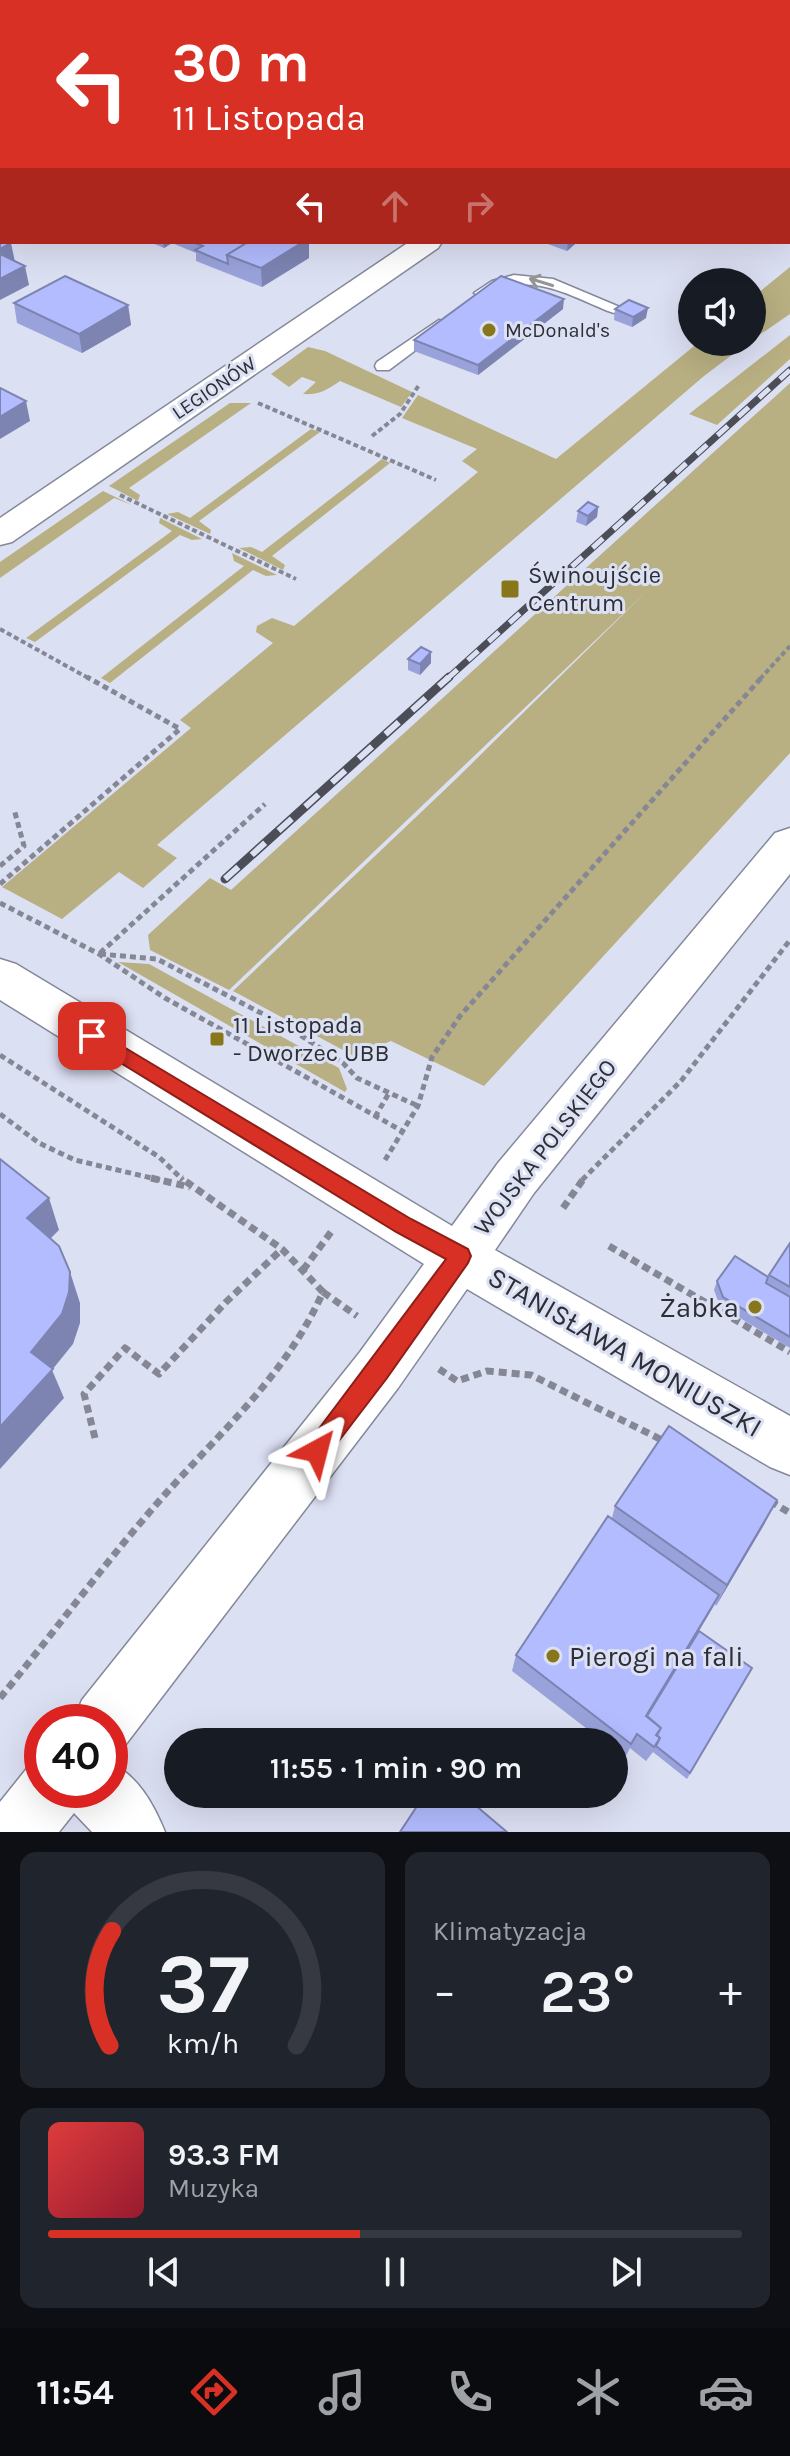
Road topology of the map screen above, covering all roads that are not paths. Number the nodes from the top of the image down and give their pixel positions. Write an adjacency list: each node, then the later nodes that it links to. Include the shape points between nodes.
1 (425, 244): 4 (street, LEGIONÓW)
2 (614, 308): 3 (lane, one-way to 3, via 520,277 494,284)
3 (383, 366)
4 (0, 534)
5 (790, 844): 7 (street, WOJSKA POLSKIEGO, via 516,1178)
6 (0, 977): 7 (street, STANISŁAWA MONIUSZKI)
7 (461, 1256): 8 (street, STANISŁAWA MONIUSZKI); 9 (street, WOJSKA POLSKIEGO, via 372,1381)
8 (790, 1447)
9 (118, 1704)
10 (37, 1808): 12 (street)
11 (114, 1808): 13 (street)
12 (18, 1832)
13 (132, 1832)

